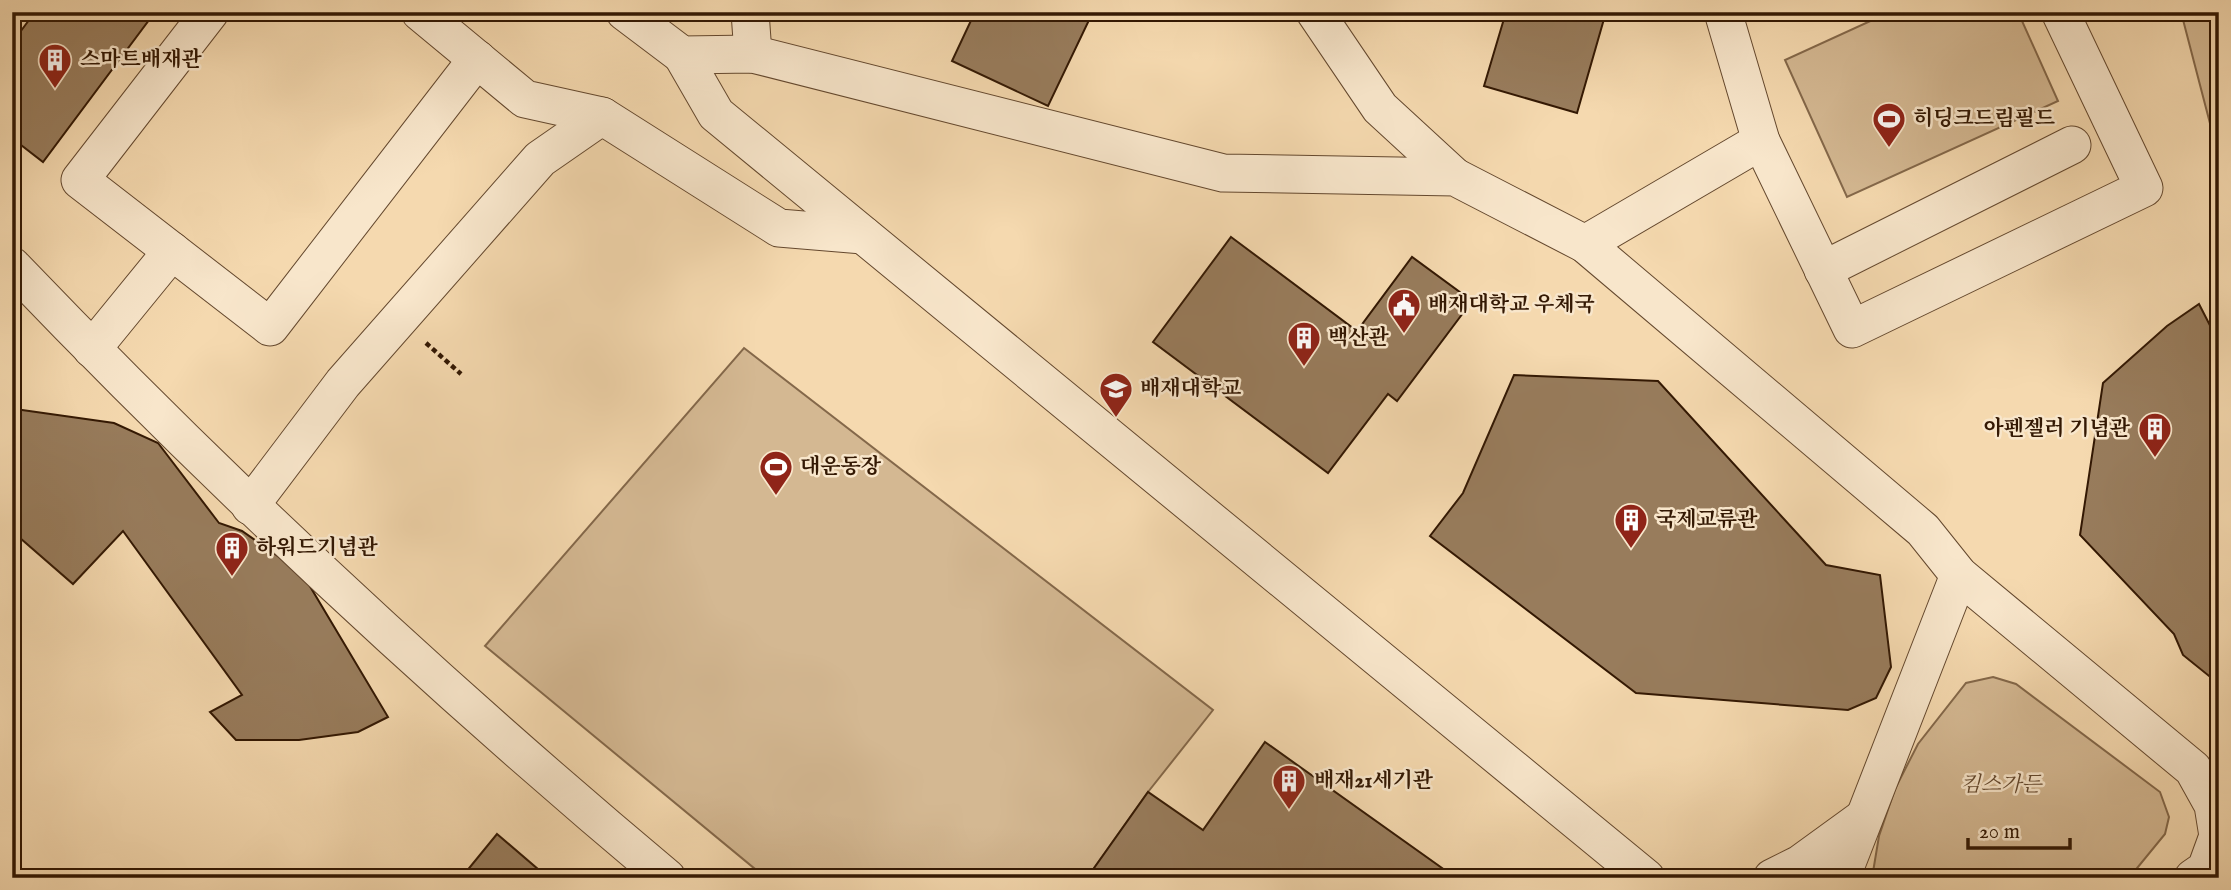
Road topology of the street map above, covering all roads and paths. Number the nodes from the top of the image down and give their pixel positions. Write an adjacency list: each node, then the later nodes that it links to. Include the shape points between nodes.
1 (210, 12): 17 (lane, via 80,180)
2 (420, 12): 10 (lane)
3 (625, 12): 9 (lane)
4 (750, 12): 8 (lane)
5 (1315, 12): 14 (lane, via 1380,108)
6 (1723, 12): 12 (lane)
7 (2061, 14): 19 (lane, via 2144,188 1852,330)
8 (753, 54): 9 (lane); 14 (lane, via 1223,173)
9 (682, 55): 15 (lane, via 716,114)
10 (477, 59): 11 (lane, via 524,99); 17 (lane, via 270,327)
11 (602, 116): 15 (lane, via 779,228); 20 (lane, via 540,159)
12 (1761, 141): 16 (lane); 19 (lane)
13 (2072, 145): 19 (lane)
14 (1455, 177): 16 (lane)
15 (863, 235): 28 (lane)
16 (1585, 244): 24 (lane, via 1923,530)
17 (172, 251): 21 (lane)
18 (12, 266): 21 (lane)
19 (1823, 270)
20 (399, 319): 22 (path); 23 (lane, via 343,383)
21 (92, 349): 23 (lane)
22 (461, 374)
23 (250, 506): 27 (lane, via 530,763)
24 (1959, 575): 25 (lane, via 2193,769); 26 (lane)
25 (2216, 806): 31 (lane, via 2218,836 2206,869)
26 (1862, 819): 29 (lane, via 1800,864); 30 (lane)
27 (667, 878)
28 (1646, 878)
29 (1772, 878)
30 (1840, 878)
31 (2193, 878)

